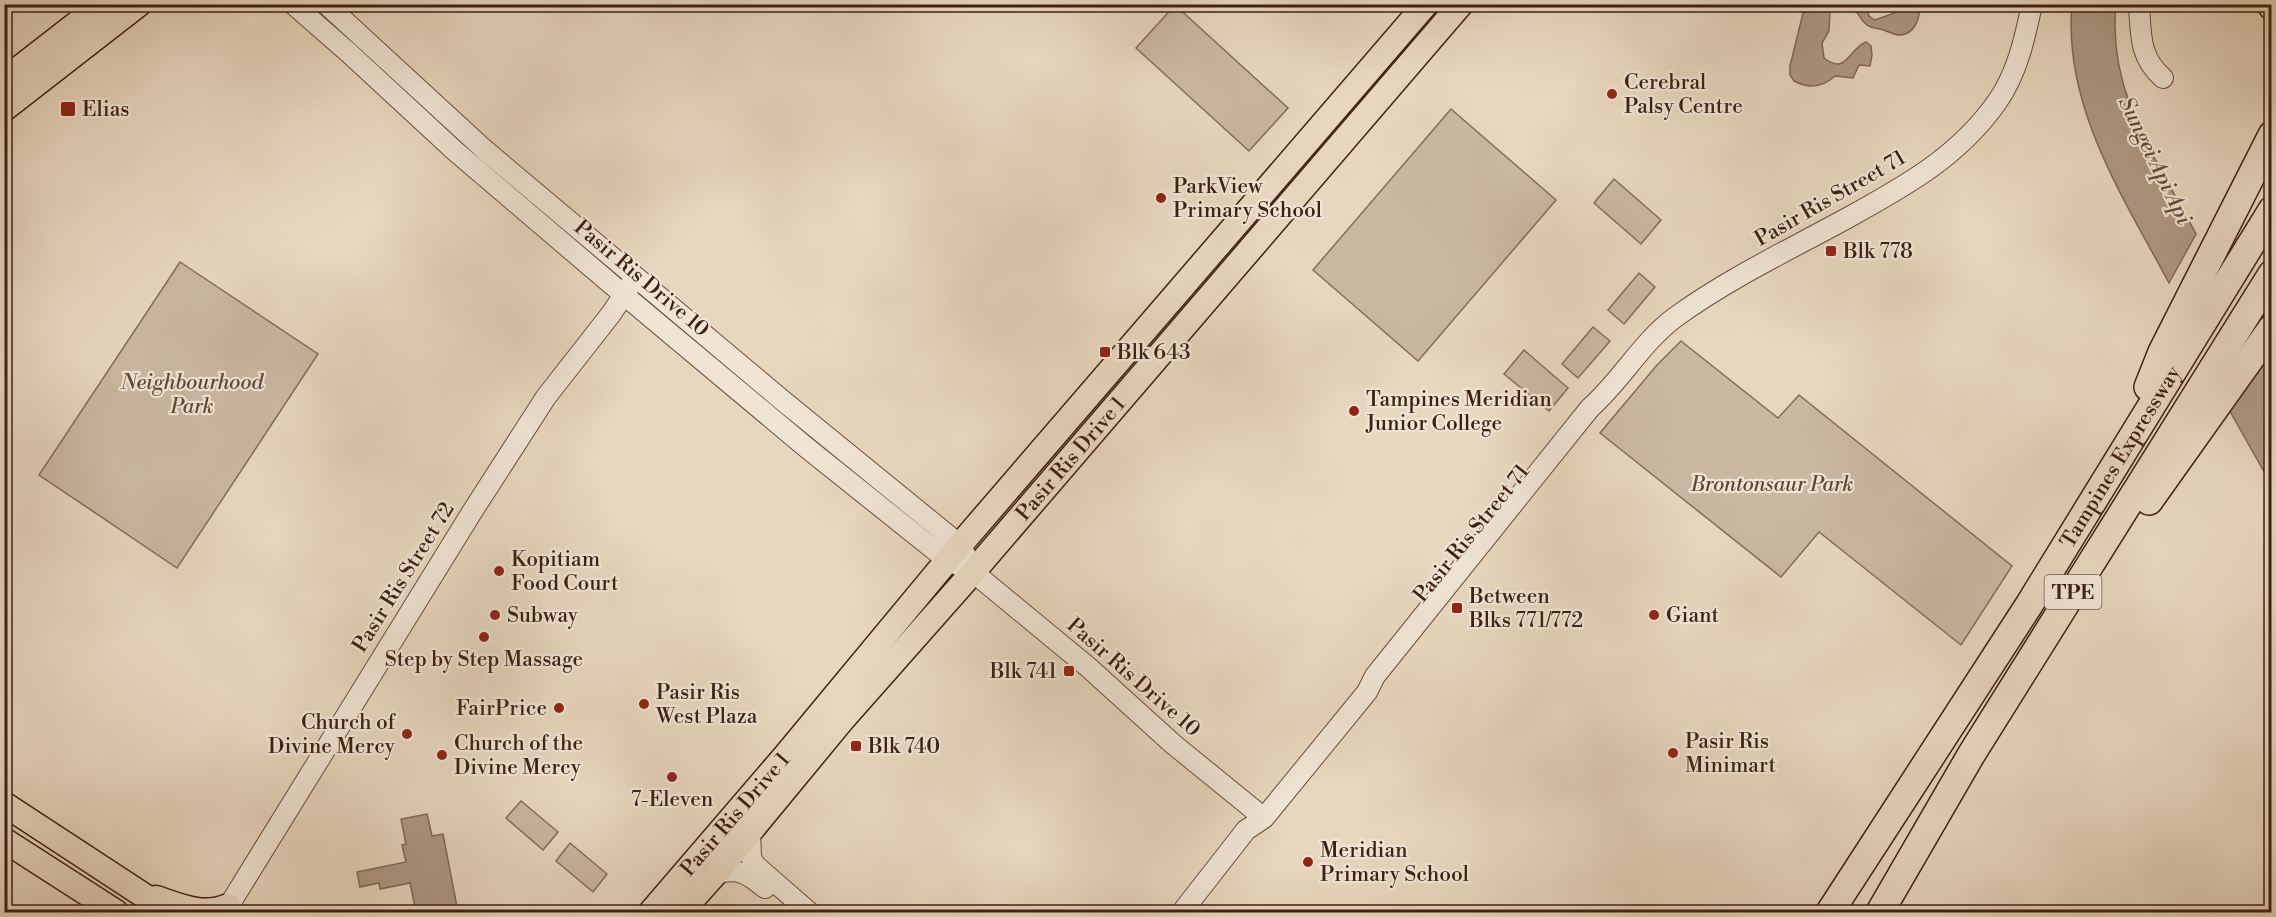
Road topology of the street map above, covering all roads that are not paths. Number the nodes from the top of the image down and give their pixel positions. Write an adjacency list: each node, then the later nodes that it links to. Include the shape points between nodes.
1 (102, 4): 10 (main road)
2 (139, 4): 11 (main road)
3 (293, 4): 16 (street, Pasir Ris Drive 10)
4 (326, 4): 15 (street, Pasir Ris Drive 10, via 468,136)
5 (1426, 4): 21 (main road, Pasir Ris Drive 1)
6 (1461, 4): 22 (main road, Pasir Ris Drive 1)
7 (2032, 4): 26 (street, Pasir Ris Street 71, via 2014,72 1997,102 1950,155 1884,197 1712,292 1645,344)
8 (2139, 4): 9 (street, via 2145,53 2150,66)
9 (2163, 78)
10 (4, 80)
11 (4, 109)
12 (2271, 135): 20 (highway, via 2162,352)
13 (2271, 210): 20 (highway, Tampines Expressway / TPE)
14 (2271, 274): 23 (highway, Tampines Expressway / TPE)
15 (644, 283): 16 (street, Pasir Ris Street 72); 18 (street, Pasir Ris Drive 10)
16 (630, 300): 19 (street, Pasir Ris Drive 10); 31 (street, Pasir Ris Street 72, via 611,314 546,397)
17 (2271, 328): 23 (highway)
18 (712, 341): 19 (street); 21 (street, Pasir Ris Drive 10)
19 (699, 358): 21 (street, Pasir Ris Drive 10)
20 (2122, 453): 24 (highway, Tampines Expressway / TPE)
21 (953, 552): 22 (street, Pasir Ris Drive 10); 34 (main road, Pasir Ris Drive 1)
22 (973, 572): 26 (street, Pasir Ris Drive 10); 27 (main road, Pasir Ris Drive 1)
23 (2010, 693): 42 (highway, Tampines Expressway / TPE)
24 (1942, 738): 40 (highway); 41 (highway, Tampines Expressway / TPE)
25 (4, 804): 30 (main road)
26 (1264, 818): 38 (street, Pasir Ris Street 71, via 1246,830); 39 (street, Pasir Ris Street 71, via 1257,838)
27 (750, 831): 29 (main road, Pasir Ris Drive 1); 37 (street, via 751,857 756,865)
28 (4, 840): 32 (main road)
29 (716, 873): 35 (main road, Pasir Ris Drive 1); 36 (street, via 731,870 746,874)
30 (136, 891): 31 (main road, via 190,910); 33 (main road)
31 (230, 910)
32 (116, 912)
33 (169, 912)
34 (651, 912)
35 (681, 912)
36 (794, 912)
37 (809, 912)
38 (1182, 912)
39 (1198, 912)
40 (1813, 912)
41 (1830, 912)
42 (1880, 912)

